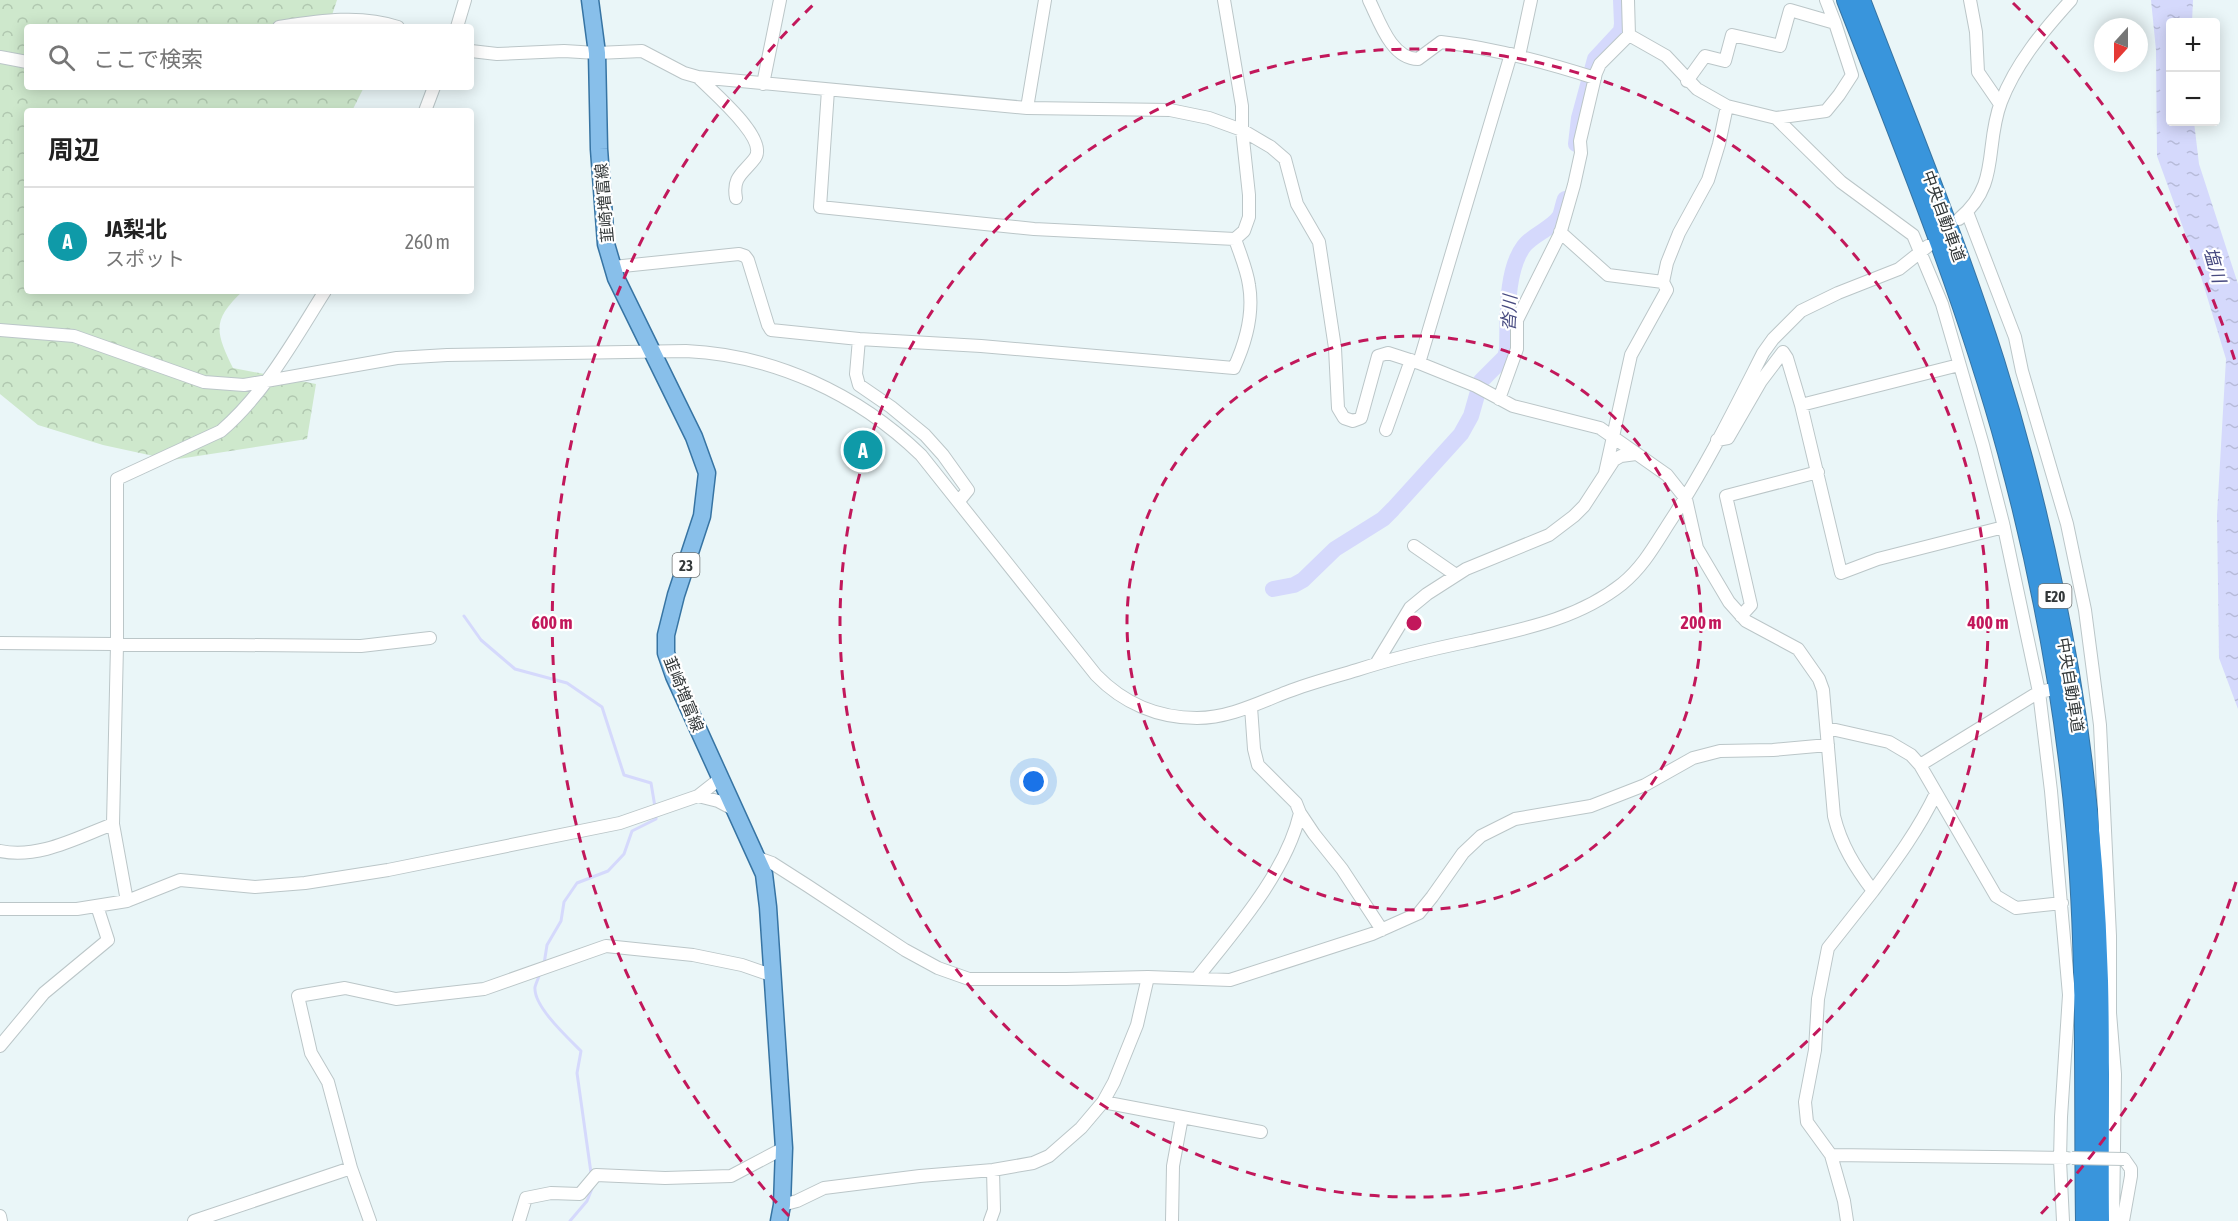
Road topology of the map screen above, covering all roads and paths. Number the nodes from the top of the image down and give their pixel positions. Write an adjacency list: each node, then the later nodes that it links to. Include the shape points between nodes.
1 (465, 0): 16 (street)
2 (590, 0): 20 (main road, 韮崎増富線 / 23)
3 (780, 0): 27 (street)
4 (1046, 0): 33 (street)
5 (1224, 0): 35 (street, via 1242,106)
6 (1369, 0): 21 (street, via 1394,46 1407,57 1418,59 1441,42)
7 (1531, 0): 21 (street)
8 (1628, 0): 18 (street)
9 (1826, 0): 17 (street)
10 (1846, 0): 110 (highway, 中央自動車道 / E20, via 1941,249 1982,370 2007,451 2045,619 2067,763 2080,894)
11 (1861, 0): 111 (highway, 中央自動車道 / E20, via 1954,241 1995,362 2040,522 2060,617 2082,763 2094,891 2099,981)
12 (1970, 0): 30 (street, via 1978,72)
13 (2071, 0): 30 (street, via 2015,69)
14 (304, 24): 15 (street, via 338,20)
15 (384, 24)
16 (459, 24)
17 (1835, 24): 26 (street, via 1790,10 1780,46 1732,34 1725,61 1705,56); 34 (street, via 1852,75 1850,81 1826,111)
18 (1629, 35): 25 (street, via 1600,64); 26 (street, via 1666,56)
19 (474, 51): 20 (street)
20 (597, 53): 24 (street, via 642,51); 40 (main road, 韮崎増富線 / 23, via 602,202 606,244)
21 (1515, 55): 25 (street); 46 (street)
22 (0, 57): 23 (street)
23 (24, 61)
24 (698, 77): 27 (street); 36 (street, via 747,127 757,153 740,174 734,188)
25 (1595, 78): 37 (street, via 1574,184)
26 (1687, 81): 31 (street)
27 (763, 84): 29 (street)
28 (433, 90): 32 (street)
29 (828, 90): 33 (street); 38 (street, via 820,207 1034,229)
30 (2000, 104): 67 (street, via 1984,189 1963,215 2014,338 2067,524 2085,610)
31 (1726, 106): 34 (street); 41 (street, via 1708,180 1678,233)
32 (426, 108)
33 (1027, 108): 35 (street, via 1170,110)
34 (1776, 118): 39 (street, via 1841,182 1913,235)
35 (1242, 130): 38 (street, via 1249,217 1244,231); 46 (street, via 1285,159 1297,204 1319,242 1335,348 1340,414 1353,421 1360,418 1378,356 1388,353)
36 (736, 198)
37 (1560, 232): 41 (street, via 1608,275); 49 (street, via 1517,320 1517,349)
38 (1235, 239): 44 (street, via 1249,283 1251,306 1244,348 1234,368)
39 (1924, 249): 47 (street); 53 (street, via 1899,269 1801,311 1763,353)
40 (613, 267): 44 (street, via 739,254 748,260 771,330); 45 (main road, 韮崎増富線 / 23)
41 (1663, 282): 52 (street, via 1667,290 1631,355)
42 (323, 294): 48 (street)
43 (0, 330): 48 (street, via 74,336 204,382 244,386)
44 (860, 339): 58 (street, via 856,374 859,384 891,406 943,455 968,490)
45 (654, 351): 48 (street, via 397,358); 58 (street, via 739,356 780,368 817,385 862,408 898,433); 74 (main road, 韮崎増富線 / 23, via 707,473 702,516 676,595 666,635 666,653)
46 (1415, 361): 49 (street); 51 (street)
47 (1959, 364): 50 (street); 59 (street)
48 (268, 381): 65 (street, via 221,431 117,479)
49 (1499, 399): 52 (street, via 1600,428)
50 (1802, 405): 53 (street, via 1783,352 1728,438); 55 (street)
51 (1386, 430)
52 (1614, 438): 54 (street); 56 (street)
53 (1717, 441): 57 (street)
54 (1636, 454): 56 (street, via 1614,460); 57 (street, via 1668,475)
55 (1818, 472): 59 (street, via 1841,573 1878,559); 62 (street, via 1726,496 1751,605)
56 (1605, 473): 61 (street, via 1584,506 1549,535)
57 (1686, 499): 62 (street, via 1697,548); 66 (street, via 1647,559 1623,583 1570,615)
58 (959, 501): 70 (street, via 1109,689 1148,710 1172,716 1216,717)
59 (2004, 527): 69 (street)
60 (1414, 546): 61 (street)
61 (1456, 575): 66 (street, via 1410,608)
62 (1741, 616): 71 (street, via 1798,649 1807,660 1823,690)
63 (430, 638): 65 (street, via 362,646)
64 (0, 643): 65 (street)
65 (117, 645): 79 (street)
66 (1376, 664): 70 (street)
67 (2094, 681): 68 (street); 112 (street, via 2100,724 2115,1074)
68 (2081, 684)
69 (2044, 691): 73 (street); 84 (street)
70 (1251, 707): 78 (street, via 1258,765 1288,793)
71 (1827, 728): 72 (street); 73 (street, via 1889,742)
72 (1828, 745): 82 (street, via 1839,835 1850,859); 87 (street, via 1720,751 1693,758 1645,785 1591,806 1515,819 1481,836 1463,853 1419,913)
73 (1920, 765): 75 (street)
74 (721, 778): 76 (street); 77 (main road, 韮崎増富線 / 23)
75 (1936, 793): 82 (street, via 1914,834); 84 (street, via 1996,896 2016,908)
76 (698, 796): 77 (street); 83 (street, via 620,823 388,870 255,887 180,880)
77 (735, 810): 81 (main road, 韮崎増富線 / 23)
78 (1300, 813): 87 (street); 90 (street, via 1297,829 1279,865)
79 (113, 824): 80 (street, via 36,853 17,855); 83 (street)
80 (0, 851)
81 (758, 858): 88 (main road, 韮崎増富線 / 23, via 768,907); 89 (street, via 801,881 905,950 969,979)
82 (1873, 891): 96 (street, via 1828,948 1818,999 1815,1050 1805,1102 1807,1122)
83 (127, 901): 85 (street)
84 (2062, 903): 97 (street, via 2068,995)
85 (97, 906): 86 (street); 91 (street, via 108,940 44,993)
86 (0, 909)
87 (1382, 930): 90 (street, via 1230,980)
88 (771, 975): 95 (main road, 韮崎増富線 / 23); 98 (street, via 693,955 606,946 484,989 396,999 345,988 298,996 311,1053 328,1082)
89 (1148, 977): 90 (street); 92 (street, via 1137,1025)
90 (1197, 978)
91 (0, 1046)
92 (1103, 1102): 93 (street); 99 (street, via 1049,1156 1033,1164)
93 (1182, 1117): 94 (street); 107 (street, via 1173,1166)
94 (1261, 1132)
95 (784, 1148): 100 (main road, 韮崎増富線 / 23); 105 (street, via 731,1176 596,1175 580,1194 551,1193 526,1198)
96 (1832, 1155): 97 (street); 108 (street)
97 (2066, 1159): 109 (street); 113 (street, bridge, via 2124,1159 2131,1176)
98 (351, 1168): 103 (street); 104 (street)
99 (993, 1170): 100 (street, via 824,1188); 106 (street, via 994,1210)
100 (780, 1213)
101 (0, 1216): 102 (street)
102 (2, 1221)
103 (194, 1221)
104 (370, 1221)
105 (519, 1221)
106 (990, 1221)
107 (1172, 1221)
108 (1847, 1221)
109 (2063, 1221)
110 (2085, 1221)
111 (2100, 1221)
112 (2113, 1221)
113 (2122, 1221)

